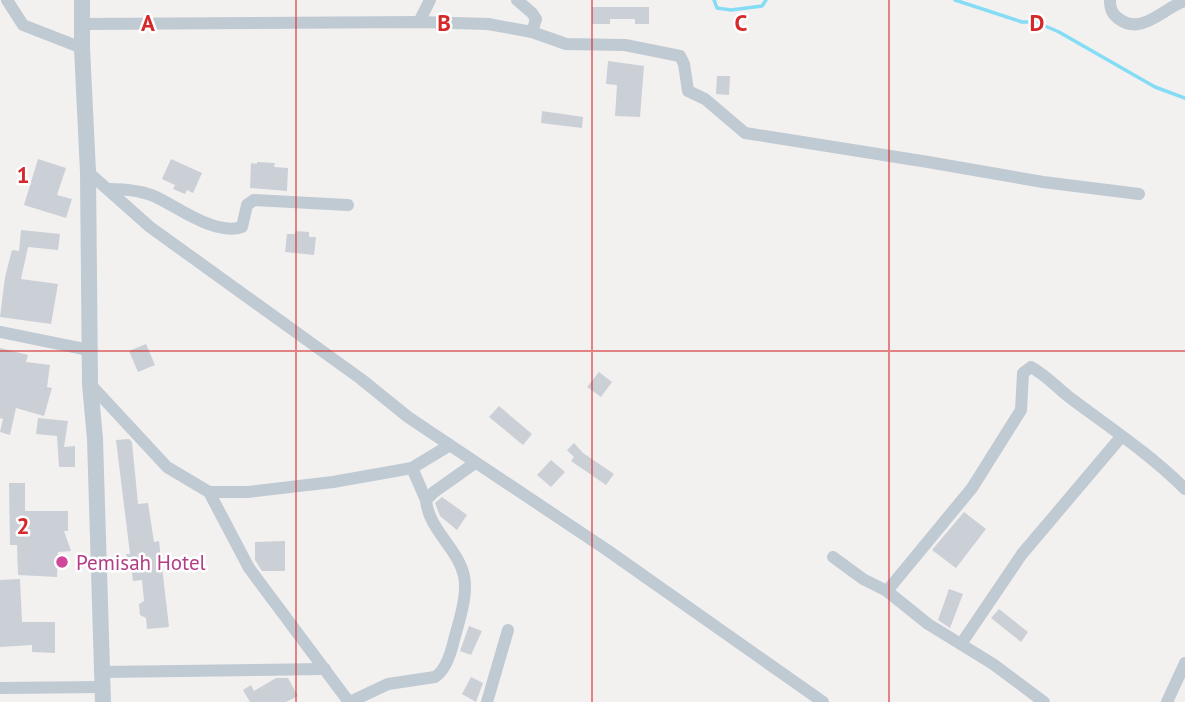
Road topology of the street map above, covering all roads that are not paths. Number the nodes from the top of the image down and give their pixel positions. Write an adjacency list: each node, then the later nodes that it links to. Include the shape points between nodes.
1 (7, 0): 10 (street, via 23,25)
2 (82, 0): 8 (street)
3 (430, 0): 7 (street)
4 (517, 0): 9 (street, via 536,19)
5 (1110, 0): 6 (street, via 1113,14 1133,25 1144,24)
6 (1185, 1)
7 (419, 22): 8 (street); 9 (street, via 488,24)
8 (82, 24): 10 (street)
9 (532, 32): 13 (street, via 566,44 625,45 680,56 688,91 705,99 745,133)
10 (82, 48): 11 (street)
11 (88, 172): 12 (street); 16 (street)
12 (107, 189): 14 (street, via 138,191 192,217 234,229 242,227 247,205 254,200); 19 (street, via 203,267)
13 (1139, 194)
14 (348, 205)
15 (0, 332): 16 (street)
16 (89, 350): 17 (street)
17 (90, 384): 23 (street, via 167,467); 31 (street)
18 (1121, 437): 22 (street); 26 (street, via 1031,367 1023,373 1021,410 972,488); 28 (street, via 1022,554)
19 (450, 445): 20 (street); 21 (street)
20 (475, 463): 24 (street); 35 (street)
21 (412, 468): 23 (street, via 260,491); 24 (street)
22 (1185, 489)
23 (209, 492): 30 (street, via 249,568)
24 (426, 500): 33 (street, via 460,562 466,589 447,659 435,677 388,684)
25 (833, 557): 26 (street)
26 (887, 591): 28 (street)
27 (508, 630): 34 (street)
28 (961, 644): 36 (street)
29 (1185, 663): 37 (street)
30 (325, 669): 31 (street); 33 (street)
31 (103, 687): 32 (street)
32 (0, 688)
33 (349, 702)
34 (486, 702)
35 (823, 702)
36 (1044, 702)
37 (1167, 702)

